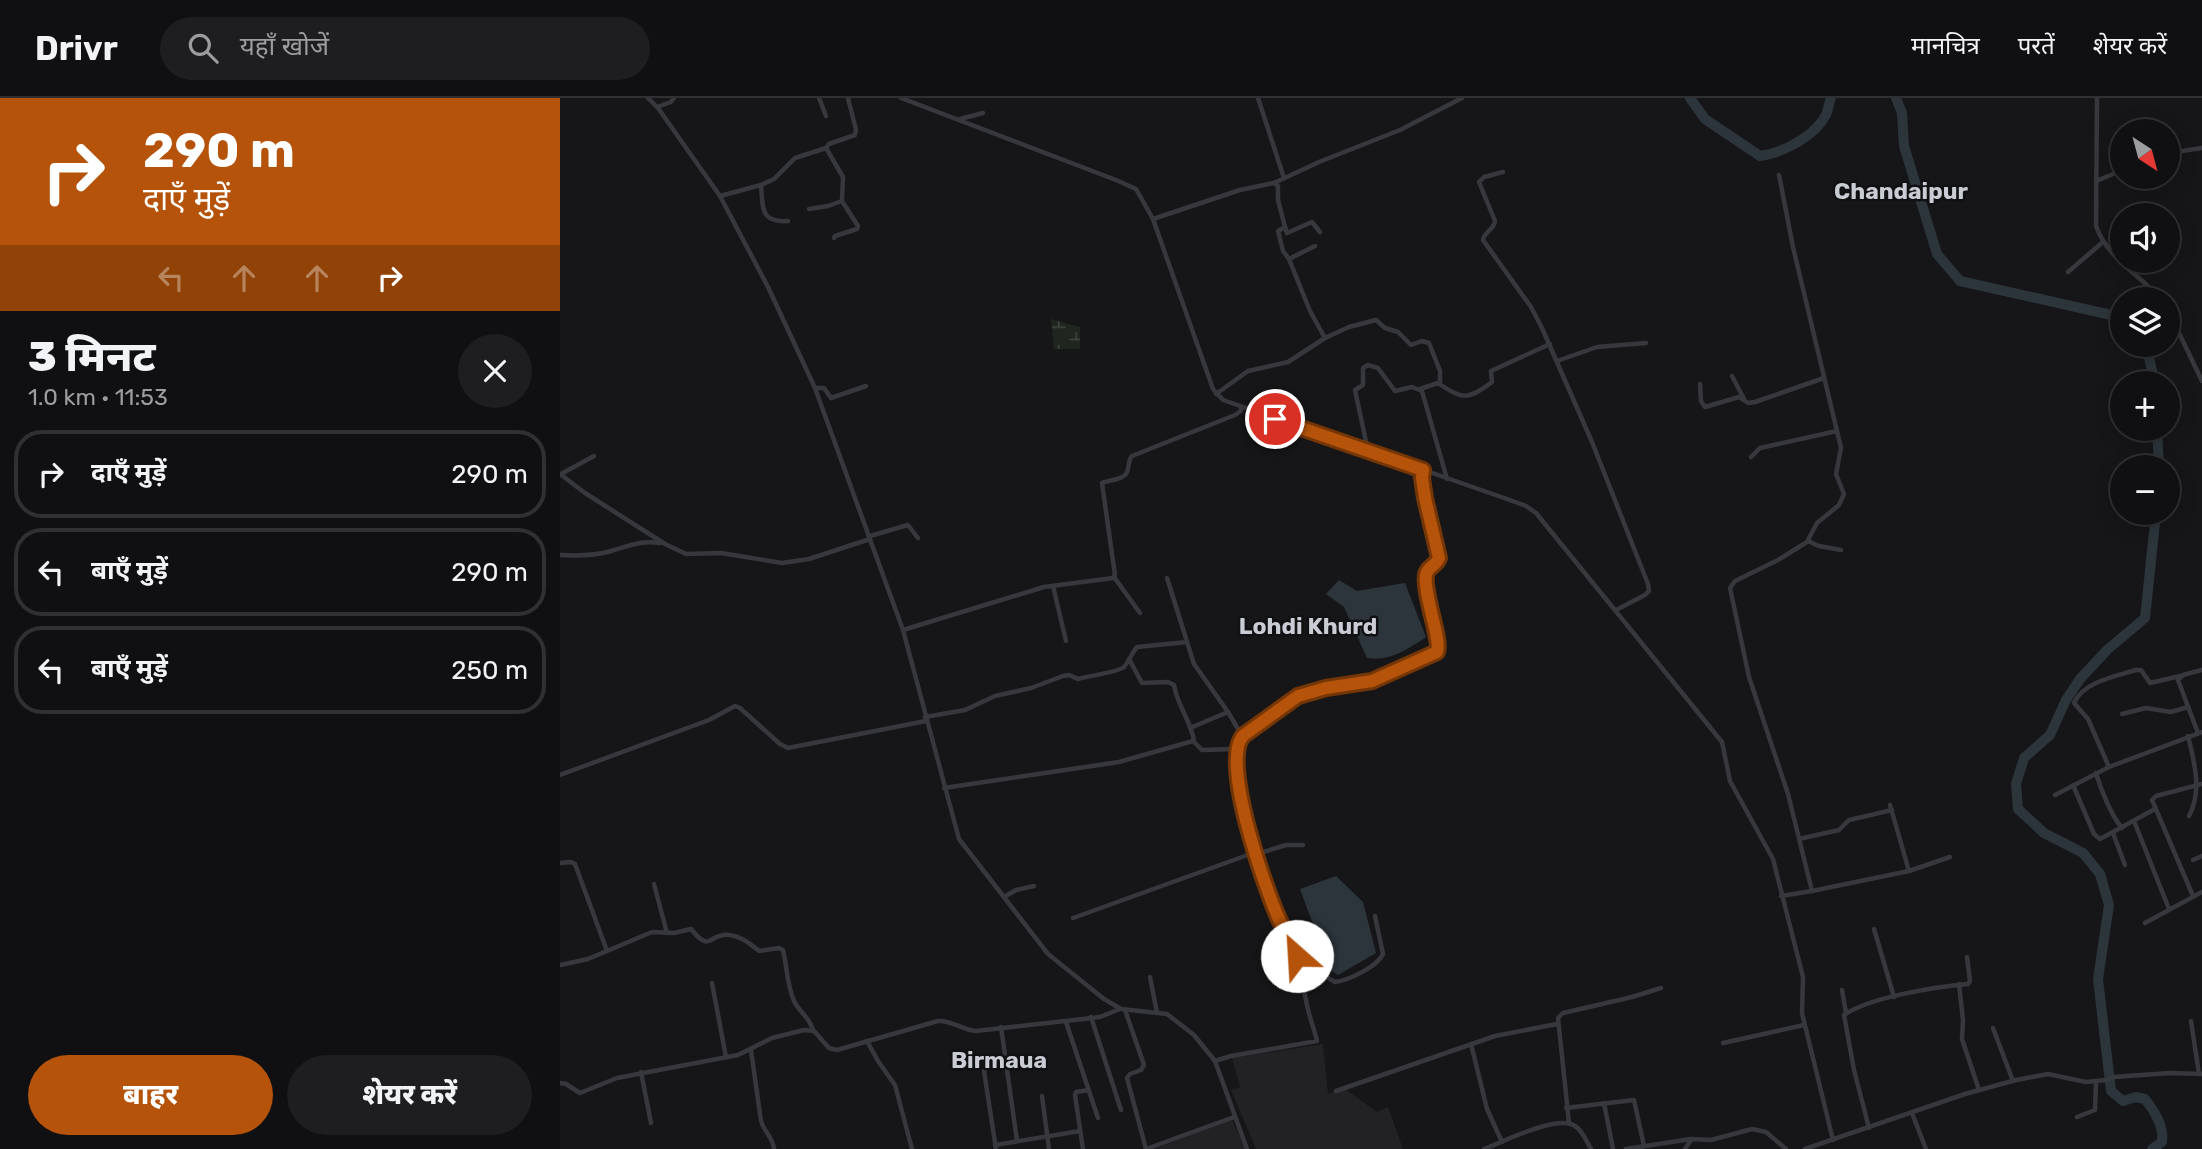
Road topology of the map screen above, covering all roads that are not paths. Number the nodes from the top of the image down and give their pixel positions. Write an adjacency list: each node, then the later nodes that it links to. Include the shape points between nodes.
1 (648, 98): 9 (street)
2 (674, 98): 9 (street)
3 (818, 98): 11 (street)
4 (848, 98): 13 (street, via 856,134)
5 (901, 98): 12 (street)
6 (1258, 98): 19 (street)
7 (1462, 98): 19 (street, via 1401,130)
8 (2097, 98): 20 (street)
9 (657, 107): 23 (street)
10 (983, 113): 12 (street)
11 (825, 117)
12 (959, 120): 26 (street, via 1131,186)
13 (826, 148): 22 (street, via 795,158); 24 (street, via 843,177)
14 (2202, 148): 15 (street)
15 (2180, 151)
16 (1503, 172): 39 (street, via 1479,182 1495,221 1483,240 1531,307)
17 (1779, 175): 43 (street)
18 (2110, 175): 20 (street)
19 (1284, 178): 21 (street)
20 (2096, 181): 31 (street, via 2096,226)
21 (1274, 183): 26 (street); 28 (street)
22 (761, 185): 23 (street); 27 (street, via 768,219)
23 (720, 196): 48 (street)
24 (842, 201): 25 (street); 30 (street, via 858,226)
25 (808, 209)
26 (1153, 219): 50 (street)
27 (788, 221)
28 (1284, 227): 29 (street, via 1287,233 1309,222); 33 (street, via 1278,231)
29 (1320, 232)
30 (834, 239)
31 (2103, 242): 34 (street); 35 (street)
32 (1315, 247): 33 (street)
33 (1289, 259): 37 (street)
34 (2068, 272)
35 (2149, 287)
36 (2180, 332): 41 (street)
37 (1325, 338): 45 (street, via 1376,320 1411,345 1429,343 1440,370); 50 (street, via 1288,362 1248,371)
38 (1646, 343): 40 (street, via 1597,347)
39 (1550, 344): 40 (street); 45 (street, via 1492,371 1492,382 1473,395 1452,394)
40 (1557, 361): 69 (street, via 1648,584 1645,595)
41 (2199, 368): 44 (street)
42 (1732, 376): 51 (street)
43 (1824, 379): 51 (street, via 1755,402); 53 (street)
44 (2202, 380)
45 (1440, 384): 49 (street)
46 (1700, 384): 51 (street, via 1705,407 1739,397)
47 (866, 386): 48 (street, via 834,398 828,397 824,388)
48 (815, 388): 60 (street)
49 (1420, 389): 54 (street, via 1395,391 1377,367 1364,366 1363,384 1355,390); 59 (street)
50 (1216, 394): 52 (street)
51 (1744, 400)
52 (1241, 409): 54 (street); 66 (street, via 1134,455 1125,476 1102,483)
53 (1837, 431): 56 (street, via 1760,448); 62 (street, via 1841,455 1836,474 1843,498 1821,519)
54 (1368, 452): 58 (street)
55 (594, 456): 57 (street)
56 (1751, 457)
57 (560, 474): 63 (street)
58 (1422, 474): 59 (street); 83 (street, via 1439,558 1426,574 1437,652 1372,681 1298,696)
59 (1447, 479): 69 (street, via 1532,510)
60 (870, 537): 61 (street, via 908,525); 63 (street, via 809,559 782,563 721,554 691,555); 71 (street)
61 (918, 538)
62 (1808, 541): 64 (street); 99 (street, via 1730,588 1749,677)
63 (665, 544): 65 (street, via 639,542 589,555)
64 (1841, 550)
65 (560, 555)
66 (1114, 577): 68 (street); 70 (street)
67 (1167, 578): 73 (street)
68 (1053, 586): 71 (street); 72 (street)
69 (1616, 610): 112 (street, via 1722,742 1730,781 1769,850)
70 (1140, 613)
71 (903, 631): 80 (street)
72 (1066, 641)
73 (1187, 642): 74 (street, via 1138,647); 78 (street, via 1198,670)
74 (1129, 659): 80 (street, via 1117,672 1078,679 1063,676); 81 (street, via 1142,683 1174,685)
75 (2202, 670): 76 (street)
76 (2179, 676): 77 (street); 87 (street, via 2150,683 2136,670 2079,694 2074,703 2091,726)
77 (2188, 707): 79 (street, via 2171,712 2146,708); 82 (street)
78 (1228, 712): 81 (street); 83 (street)
79 (2122, 715)
80 (926, 719): 89 (street, via 788,748 734,706 709,720); 92 (street)
81 (1190, 727): 85 (street)
82 (2200, 733): 84 (street)
83 (1242, 736): 86 (street)
84 (2188, 737): 87 (street); 90 (street)
85 (1194, 741): 86 (street, via 1202,750); 92 (street, via 1119,762)
86 (1236, 749): 101 (street, via 1242,803)
87 (2109, 767): 88 (street)
88 (2096, 774): 91 (street); 97 (street, via 2112,816)
89 (560, 775)
90 (2201, 784): 94 (street, via 2154,797); 95 (street, via 2201,798)
91 (2073, 785): 93 (street); 98 (street, via 2096,836 2101,839)
92 (943, 788): 114 (street, via 958,839)
93 (2055, 794)
94 (2155, 809): 96 (street); 113 (street)
95 (2189, 816)
96 (2134, 821): 97 (street); 115 (street)
97 (2122, 828): 98 (street)
98 (2113, 833): 106 (street)
99 (1799, 839): 107 (street, via 1839,830 1849,820 1891,807); 110 (street)
100 (1303, 845): 101 (street)
101 (1257, 853): 117 (street); 124 (street)
102 (2202, 856): 104 (street)
103 (1951, 857): 107 (street)
104 (2193, 860)
105 (560, 863): 121 (street, via 575,863)
106 (2125, 865)
107 (1909, 871): 110 (street)
108 (654, 884): 120 (street)
109 (1034, 886): 114 (street)
110 (1812, 891): 112 (street)
111 (2202, 892): 113 (street)
112 (1781, 896): 138 (street, via 1803,978)
113 (2193, 896): 115 (street)
114 (1004, 897): 131 (street, via 1048,954)
115 (2169, 909): 118 (street)
116 (1375, 916): 124 (street, via 1383,954 1376,963 1338,982)
117 (1073, 918)
118 (2145, 923)
119 (1874, 929): 130 (street)
120 (667, 933): 121 (street, via 656,931); 141 (street, via 691,929 702,942 728,935 749,940 759,951 782,949 793,998)
121 (607, 951): 123 (street)
122 (1967, 957): 127 (street, via 1970,982)
123 (560, 965)
124 (1300, 965): 147 (street, via 1317,1042)
125 (1150, 977): 132 (street)
126 (712, 983): 146 (street)
127 (1959, 984): 130 (street); 155 (street, via 1962,1039)
128 (1661, 988): 137 (street, via 1563,1013)
129 (1842, 990): 133 (street)
130 (1894, 997): 133 (street)
131 (1123, 1009): 132 (street); 134 (street); 180 (street, via 1143,1063 1143,1069 1127,1078)
132 (1157, 1013): 147 (street, via 1173,1017)
133 (1846, 1013): 167 (street, via 1851,1057)
134 (1091, 1017): 136 (street); 160 (street)
135 (2191, 1021): 150 (street)
136 (1066, 1022): 139 (street); 154 (street)
137 (1557, 1024): 144 (street); 159 (street)
138 (1804, 1025): 143 (street); 171 (street)
139 (1001, 1027): 142 (street, via 976,1031 949,1021 930,1022); 148 (street)
140 (1993, 1028): 151 (street)
141 (814, 1031): 142 (street, via 829,1048 837,1050); 145 (street, via 772,1038)
142 (867, 1041): 177 (street, via 895,1085)
143 (1723, 1043)
144 (1471, 1044): 156 (street); 173 (street, via 1487,1109)
145 (751, 1049): 146 (street); 176 (street, via 761,1121)
146 (726, 1057): 149 (street)
147 (1214, 1061): 162 (street)
148 (1006, 1063): 172 (street); 175 (street, via 985,1071)
149 (641, 1072): 153 (street, via 580,1093); 166 (street)
150 (2200, 1074): 152 (street)
151 (2013, 1081): 152 (street, via 2048,1074); 155 (street)
152 (2096, 1081): 163 (street, via 2095,1110)
153 (561, 1082)
154 (1088, 1090): 164 (street); 168 (street, via 1075,1094)
155 (1979, 1090): 161 (street)
156 (1336, 1091)
157 (1042, 1096): 169 (street)
158 (1604, 1103): 159 (street); 174 (street, via 1634,1100); 184 (street)
159 (1566, 1108): 165 (street)
160 (1121, 1110)
161 (1912, 1113): 167 (street); 189 (street)
162 (1234, 1117): 180 (street); 181 (street)
163 (2077, 1117)
164 (1098, 1118)
165 (1569, 1123): 173 (street); 183 (street)
166 (651, 1124)
167 (1869, 1128): 171 (street)
168 (1080, 1131): 169 (street); 179 (street)
169 (1047, 1135): 172 (street); 178 (street)
170 (1691, 1139): 174 (street); 186 (street); 187 (street, via 1711,1140 1752,1129 1766,1132)
171 (1833, 1140): 188 (street)
172 (1017, 1141): 175 (street)
173 (1502, 1142): 182 (street)
174 (1644, 1146): 185 (street)
175 (996, 1147)
176 (774, 1149)
177 (912, 1149)
178 (1049, 1149)
179 (1083, 1149)
180 (1146, 1149)
181 (1247, 1149)
182 (1484, 1149)
183 (1591, 1149)
184 (1613, 1149)
185 (1626, 1149)
186 (1685, 1149)
187 (1786, 1149)
188 (1805, 1149)
189 (1926, 1149)

